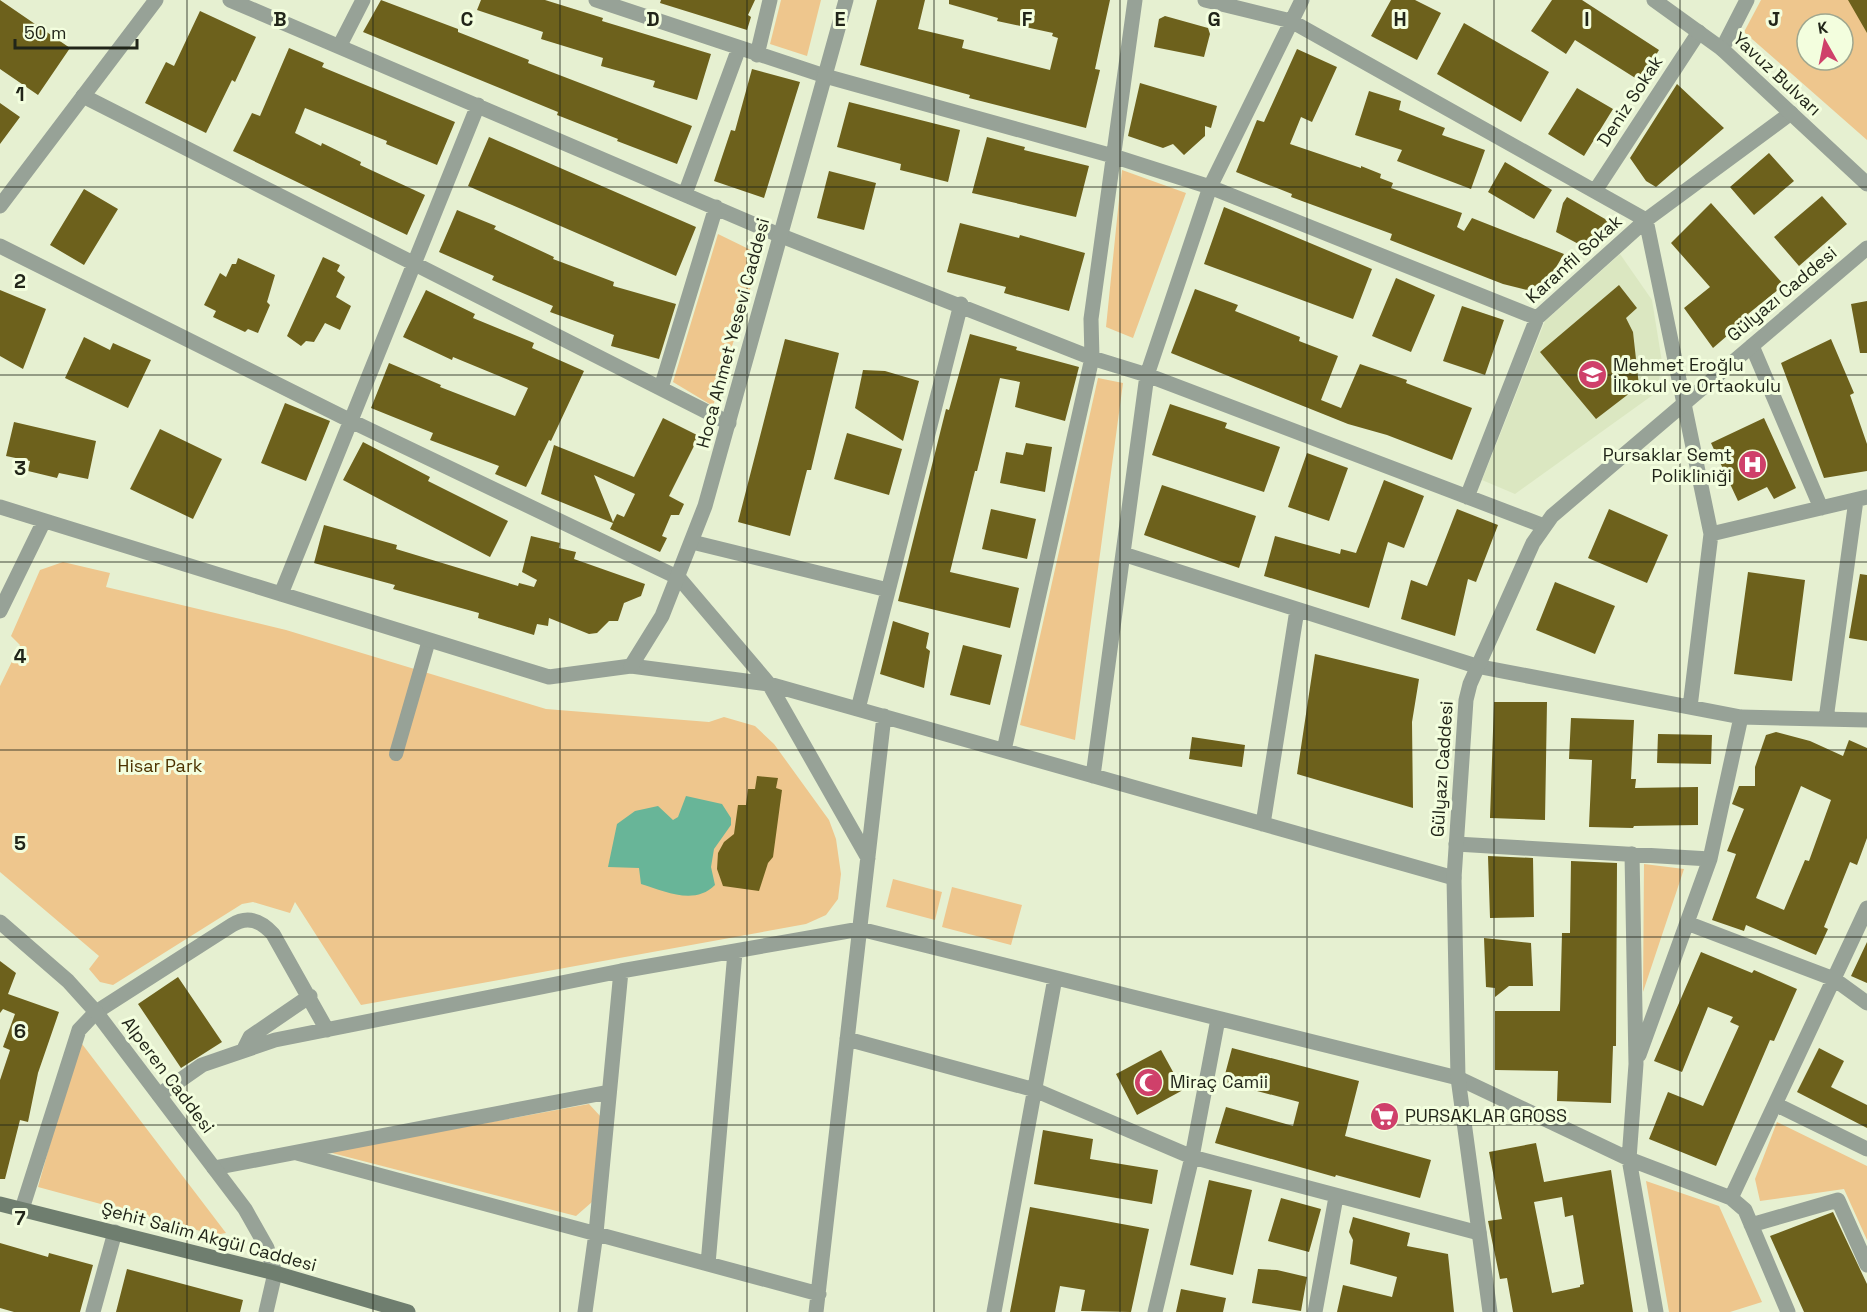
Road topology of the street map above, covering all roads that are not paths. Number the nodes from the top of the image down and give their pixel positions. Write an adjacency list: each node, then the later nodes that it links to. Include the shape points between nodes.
1 (156, 0): 19 (street)
2 (230, 0): 14 (street)
3 (363, 0): 14 (street)
4 (596, 0): 15 (street)
5 (770, 0): 17 (street)
6 (846, 0): 18 (street, Hoca Ahmet Yesevi Caddesi)
7 (1135, 0): 22 (street)
8 (1205, 0): 12 (street)
9 (1302, 0): 12 (street)
10 (1654, 0): 13 (street, Yavuz Bulvarı)
11 (1747, 0): 16 (street)
12 (1292, 21): 24 (street); 25 (street)
13 (1699, 32): 16 (street, Yavuz Bulvarı); 25 (street, Deniz Sokak)
14 (340, 45): 20 (street)
15 (739, 48): 17 (street); 26 (street)
16 (1722, 50): 21 (street, Yavuz Bulvarı)
17 (757, 55): 18 (street)
18 (825, 76): 22 (street); 30 (street, Hoca Ahmet Yesevi Caddesi)
19 (83, 96): 27 (street); 33 (street)
20 (478, 105): 26 (street); 33 (street)
21 (1791, 113): 23 (street, Yavuz Bulvarı); 29 (street, Karanfil Sokak)
22 (1113, 156): 24 (street); 37 (street, via 1091,319)
23 (1867, 184)
24 (1210, 187): 35 (street); 38 (street)
25 (1595, 191): 29 (street)
26 (686, 194): 28 (street)
27 (0, 206)
28 (716, 207): 30 (street); 39 (street)
29 (1646, 220): 35 (street, Karanfil Sokak); 40 (street)
30 (779, 235): 34 (street); 42 (street, Hoca Ahmet Yesevi Caddesi)
31 (0, 246): 41 (street)
32 (1867, 248): 36 (street, Gülyazı Caddesi)
33 (415, 263): 39 (street); 41 (street)
34 (961, 304): 37 (street); 53 (street)
35 (1537, 318): 43 (street, Karanfil Sokak)
36 (1752, 346): 40 (street, Gülyazı Caddesi); 46 (street)
37 (1092, 358): 38 (street); 67 (street)
38 (1147, 375): 43 (street); 51 (street)
39 (661, 388): 42 (street)
40 (1682, 405): 48 (street, Gülyazı Caddesi, via 1574,495); 49 (street)
41 (351, 421): 52 (street); 54 (street)
42 (729, 423): 50 (street, Hoca Ahmet Yesevi Caddesi)
43 (1467, 497): 48 (street)
44 (1861, 498): 46 (street); 65 (street)
45 (0, 507): 47 (street)
46 (1821, 508): 49 (street)
47 (44, 520): 54 (street); 56 (street)
48 (1544, 526): 59 (street, Gülyazı Caddesi)
49 (1711, 534): 61 (street)
50 (693, 542): 52 (street, Hoca Ahmet Yesevi Caddesi); 53 (street)
51 (1123, 555): 55 (street); 69 (street)
52 (679, 578): 58 (street, Hoca Ahmet Yesevi Caddesi, via 662,616); 60 (street)
53 (888, 590): 62 (street)
54 (281, 594): 57 (street)
55 (1297, 609): 59 (street); 70 (street)
56 (0, 611)
57 (429, 640): 58 (street, via 549,678); 68 (street)
58 (631, 666): 60 (street)
59 (1476, 666): 61 (street); 71 (street, Gülyazı Caddesi, via 1466,700)
60 (769, 684): 62 (street); 73 (street)
61 (1690, 707): 64 (street)
62 (858, 709): 63 (street)
63 (884, 716): 67 (street); 73 (street)
64 (1741, 717): 65 (street); 74 (street)
65 (1826, 719): 66 (street)
66 (1867, 720)
67 (1004, 750): 69 (street)
68 (396, 754)
69 (1093, 776): 70 (street)
70 (1263, 824): 75 (street)
71 (1456, 844): 72 (street); 75 (street, Gülyazı Caddesi)
72 (1632, 854): 74 (street); 91 (street)
73 (868, 858): 79 (street)
74 (1710, 859): 78 (street)
75 (1454, 878): 92 (street, Gülyazı Caddesi)
76 (1867, 908): 83 (street)
77 (0, 922): 86 (street, Alperen Caddesi, via 68,981)
78 (1687, 922): 83 (street); 91 (street)
79 (860, 929): 80 (street); 82 (street); 89 (street)
80 (735, 952): 81 (street); 110 (street)
81 (621, 971): 88 (street); 94 (street)
82 (1055, 978): 87 (street); 93 (street)
83 (1834, 979): 85 (street); 96 (street)
84 (310, 996): 86 (street, via 273,934 264,924 249,920 232,925); 88 (street); 90 (street, via 250,1037)
85 (1867, 1003)
86 (96, 1012): 95 (street, Alperen Caddesi); 105 (street, via 79,1030 73,1044)
87 (1218, 1018): 92 (street); 99 (street)
88 (327, 1030): 90 (street)
89 (847, 1039): 93 (street); 113 (street)
90 (244, 1049): 95 (street, via 202,1065)
91 (1636, 1064): 100 (street)
92 (1458, 1078): 100 (street); 109 (street, Gülyazı Caddesi)
93 (1035, 1090): 99 (street); 119 (street)
94 (609, 1092): 98 (street); 108 (street)
95 (159, 1095): 101 (street, Alperen Caddesi)
96 (1775, 1104): 97 (street); 103 (street)
97 (1867, 1149)
98 (297, 1153): 101 (street); 108 (street)
99 (1192, 1157): 102 (street); 120 (street)
100 (1629, 1159): 103 (street); 123 (street)
101 (214, 1168): 112 (street, Alperen Caddesi, via 249,1217 267,1248)
102 (1336, 1197): 109 (street); 121 (street)
103 (1731, 1198): 106 (street, via 1745,1210)
104 (0, 1204): 105 (main road, Şehit Salim Akgül Caddesi)
105 (22, 1209): 107 (main road, Şehit Salim Akgül Caddesi)
106 (1751, 1225): 111 (street, via 1838,1200); 124 (street)
107 (115, 1232): 112 (main road, Şehit Salim Akgül Caddesi); 114 (street)
108 (596, 1233): 110 (street); 117 (street)
109 (1479, 1233): 122 (street, Gülyazı Caddesi)
110 (708, 1264): 113 (street)
111 (1867, 1265)
112 (275, 1273): 115 (street); 116 (main road, Şehit Salim Akgül Caddesi)
113 (819, 1294): 118 (street)
114 (93, 1312)
115 (266, 1312)
116 (408, 1312)
117 (585, 1312)
118 (816, 1312)
119 (994, 1312)
120 (1155, 1312)
121 (1315, 1312)
122 (1490, 1312)
123 (1656, 1312)
124 (1788, 1312)

